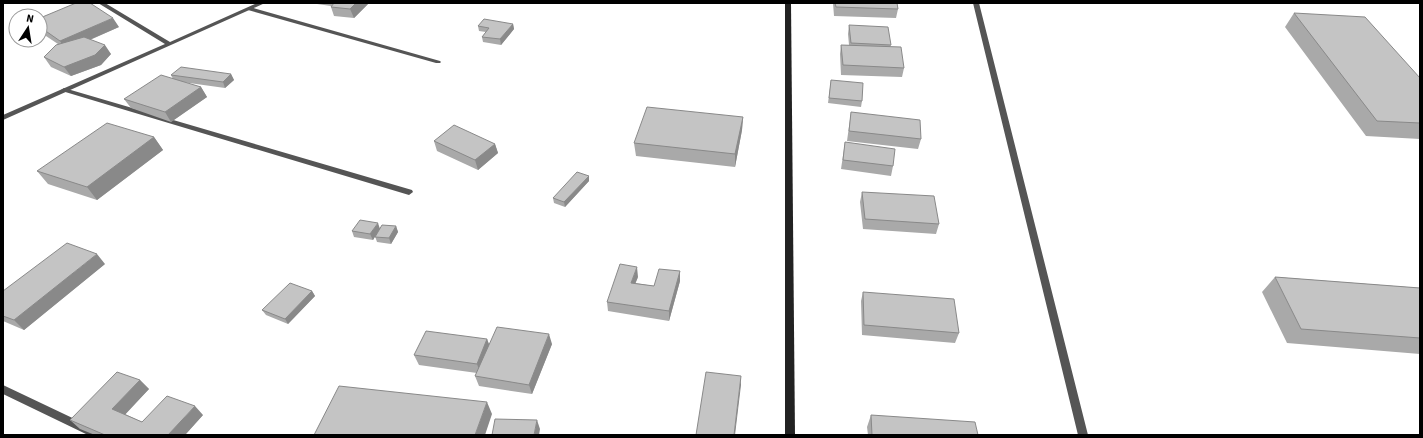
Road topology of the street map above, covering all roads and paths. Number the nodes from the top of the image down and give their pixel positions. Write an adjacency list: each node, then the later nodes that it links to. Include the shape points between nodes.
1 (101, 3): 6 (street)
2 (262, 3): 5 (street)
3 (788, 3): 13 (street)
4 (976, 3): 14 (street)
5 (250, 9): 6 (street); 7 (street)
6 (169, 44): 8 (street)
7 (438, 62)
8 (64, 90): 9 (street); 10 (street)
9 (3, 118)
10 (409, 192)
11 (3, 389): 12 (street)
12 (98, 435)
13 (790, 435)
14 (1083, 435)

